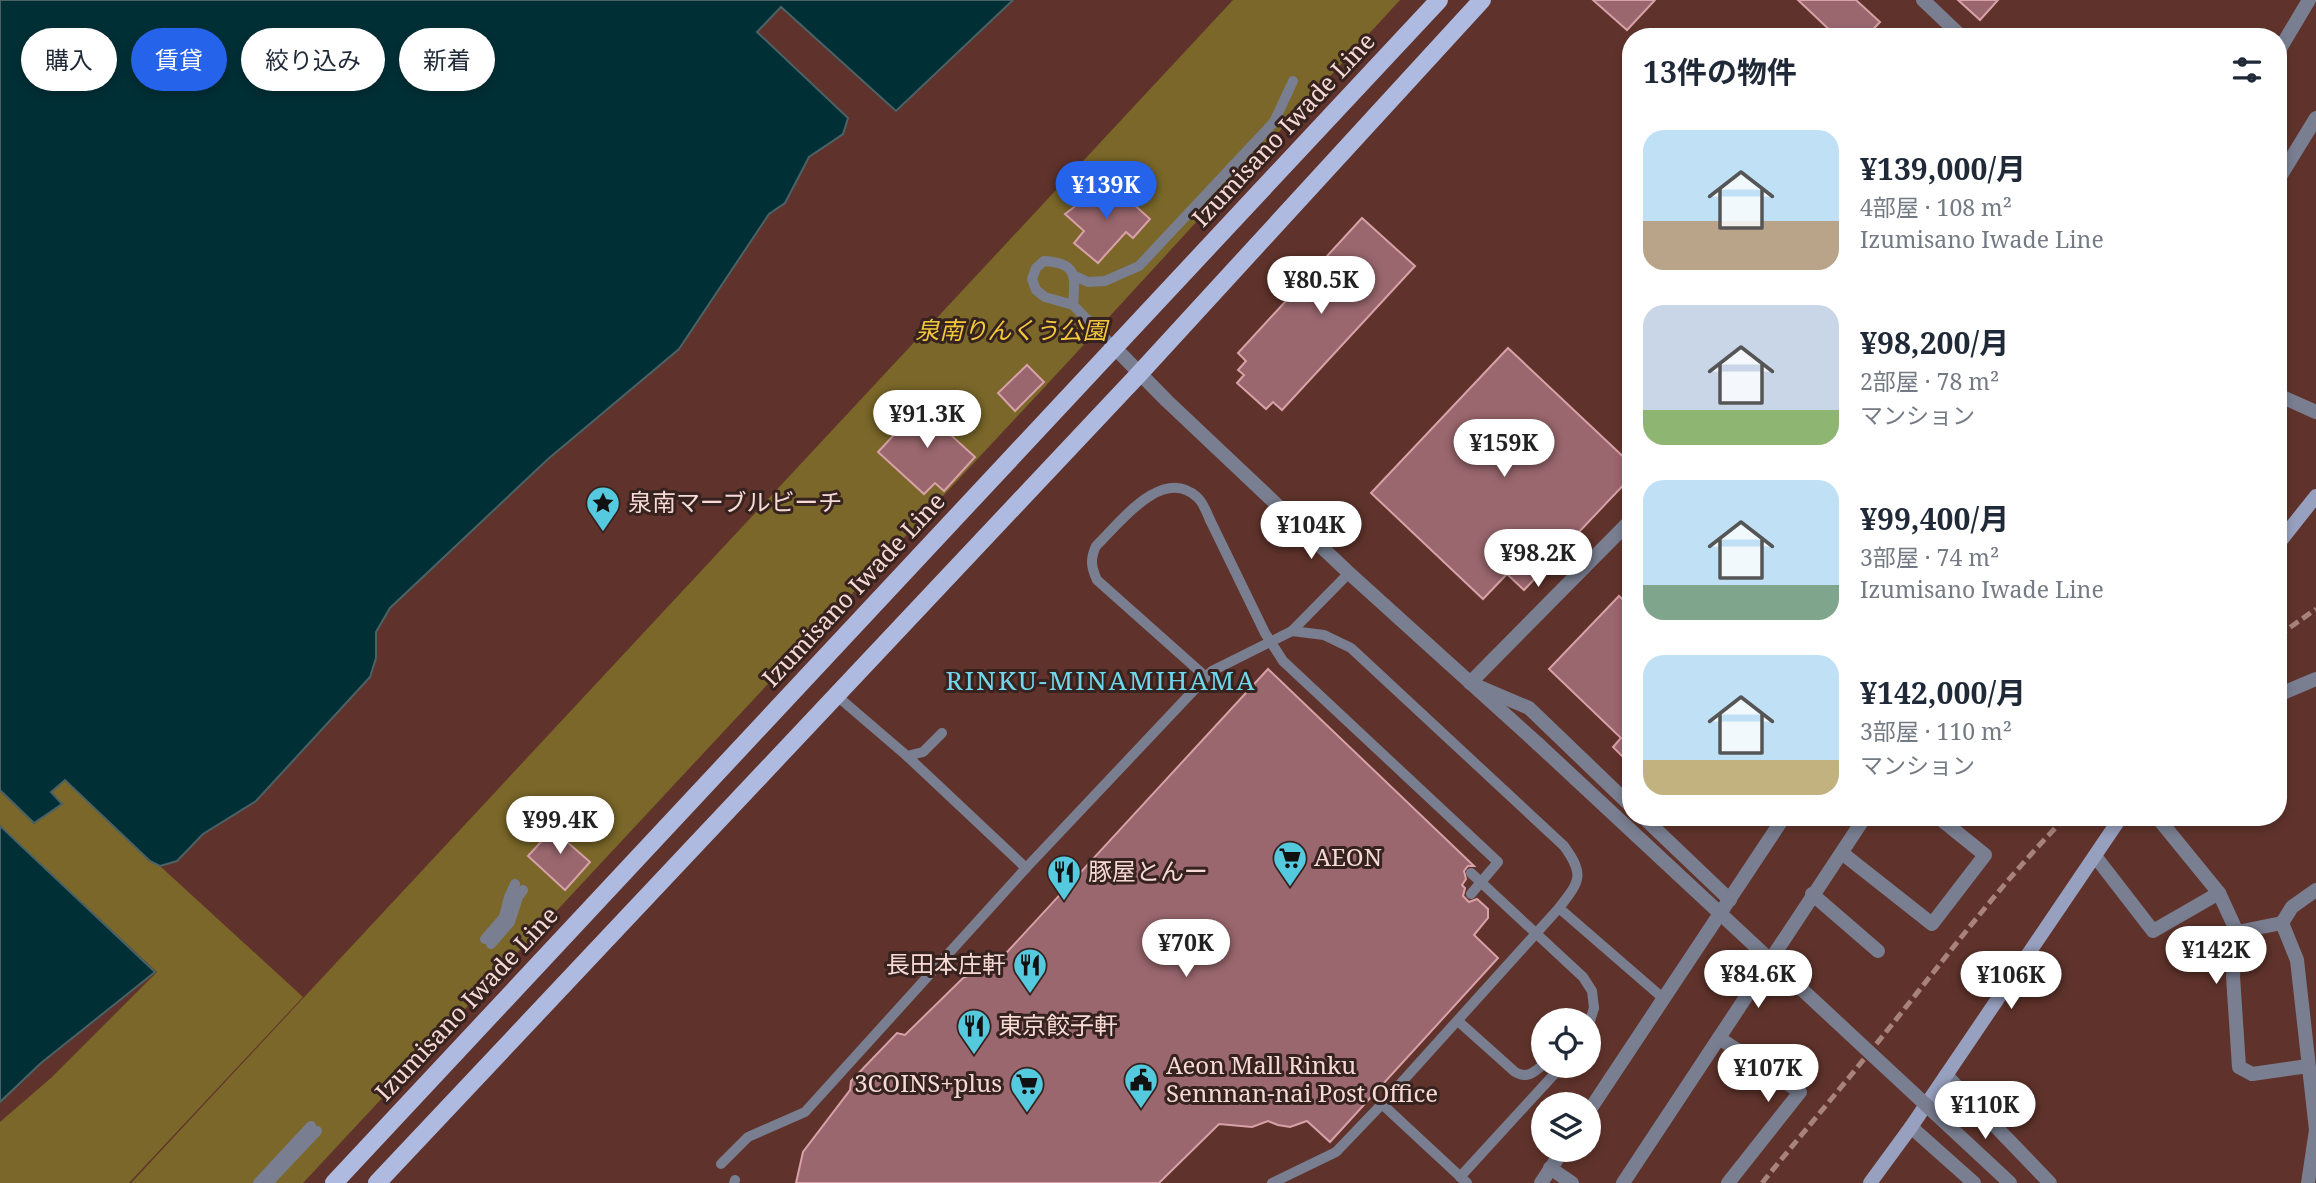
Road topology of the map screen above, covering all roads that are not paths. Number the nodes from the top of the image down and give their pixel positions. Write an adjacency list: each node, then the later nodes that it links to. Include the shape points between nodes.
1 (1439, 0): 12 (main road, Izumisano Iwade Line)
2 (1482, 0): 13 (main road)
3 (1923, 0): 5 (street)
4 (2309, 0): 6 (street)
5 (1953, 28)
6 (2287, 37)
7 (1293, 81): 10 (lane, via 1274,122 1139,266 1105,281 1088,282)
8 (2316, 118): 9 (street)
9 (2287, 165)
10 (1075, 276): 11 (lane); 11 (lane, via 1063,263 1044,261 1032,279 1045,297)
11 (1073, 305): 12 (lane)
12 (1115, 348): 13 (street); 69 (main road, Izumisano Iwade Line)
13 (1139, 374): 19 (street); 25 (main road)
14 (2287, 398): 15 (street)
15 (2316, 412)
16 (2315, 501): 18 (main road)
17 (1622, 529): 23 (street)
18 (2287, 534)
19 (1349, 573): 20 (lane); 23 (street)
20 (1292, 631): 21 (lane); 47 (lane, via 1324,635 1351,648 1564,846 1577,864 1577,885)
21 (1206, 677): 39 (lane); 44 (lane, bridge, via 1097,580 1092,570 1096,546 1153,492 1171,487 1198,498 1283,661 1498,862)
22 (2316, 679): 24 (street)
23 (1471, 683): 28 (street, via 1529,708); 29 (street, bridge)
24 (2287, 691)
25 (837, 696): 27 (lane); 70 (main road)
26 (942, 733): 27 (lane, via 923,752)
27 (907, 756): 39 (lane)
28 (1622, 797)
29 (1622, 821)
30 (1627, 826): 78 (street, bridge)
31 (1652, 826): 46 (street)
32 (1778, 826): 46 (street)
33 (1859, 826): 37 (street)
34 (1949, 826): 37 (street, via 1985,855 1932,924)
35 (2116, 826): 38 (main road)
36 (2164, 826): 43 (street)
37 (1842, 853): 45 (street)
38 (2095, 856): 43 (street, via 2153,931); 58 (main road)
39 (1026, 868): 64 (lane, via 805,1112 748,1136)
40 (1471, 873): 53 (lane, bridge, via 1583,978 1592,991)
41 (519, 887): 50 (lane, via 509,897 504,917)
42 (2316, 890): 48 (street, via 2292,907)
43 (2219, 892): 49 (street)
44 (1471, 894)
45 (1812, 894): 51 (street); 55 (street)
46 (1730, 900): 52 (street)
47 (1559, 908): 52 (lane); 54 (lane)
48 (2282, 923): 49 (street); 56 (street, via 2297,960)
49 (2237, 932): 56 (street, via 2233,976 2239,1067 2252,1074)
50 (488, 942)
51 (1878, 951)
52 (1664, 999): 60 (street)
53 (1594, 1008)
54 (1458, 1021): 57 (lane, via 1522,1076); 61 (lane)
55 (1719, 1038): 74 (street); 75 (street, via 1800,1092)
56 (2308, 1066): 80 (street, via 2316,1130)
57 (1531, 1074)
58 (1946, 1075): 62 (main road); 79 (street)
59 (1551, 1078): 66 (lane)
60 (1601, 1093)
61 (1382, 1104): 66 (lane); 71 (lane, via 1336,1153)
62 (1911, 1127): 76 (main road); 77 (street)
63 (1554, 1162): 65 (street)
64 (721, 1164)
65 (1550, 1168): 72 (street); 73 (street)
66 (1464, 1180)
67 (258, 1183): 68 (lane, via 314,1129)
68 (268, 1183)
69 (334, 1183)
70 (377, 1183)
71 (1272, 1183)
72 (1541, 1183)
73 (1572, 1183)
74 (1623, 1183)
75 (1728, 1183)
76 (1870, 1183)
77 (1975, 1183)
78 (2010, 1183)
79 (2050, 1183)
80 (2308, 1183)

